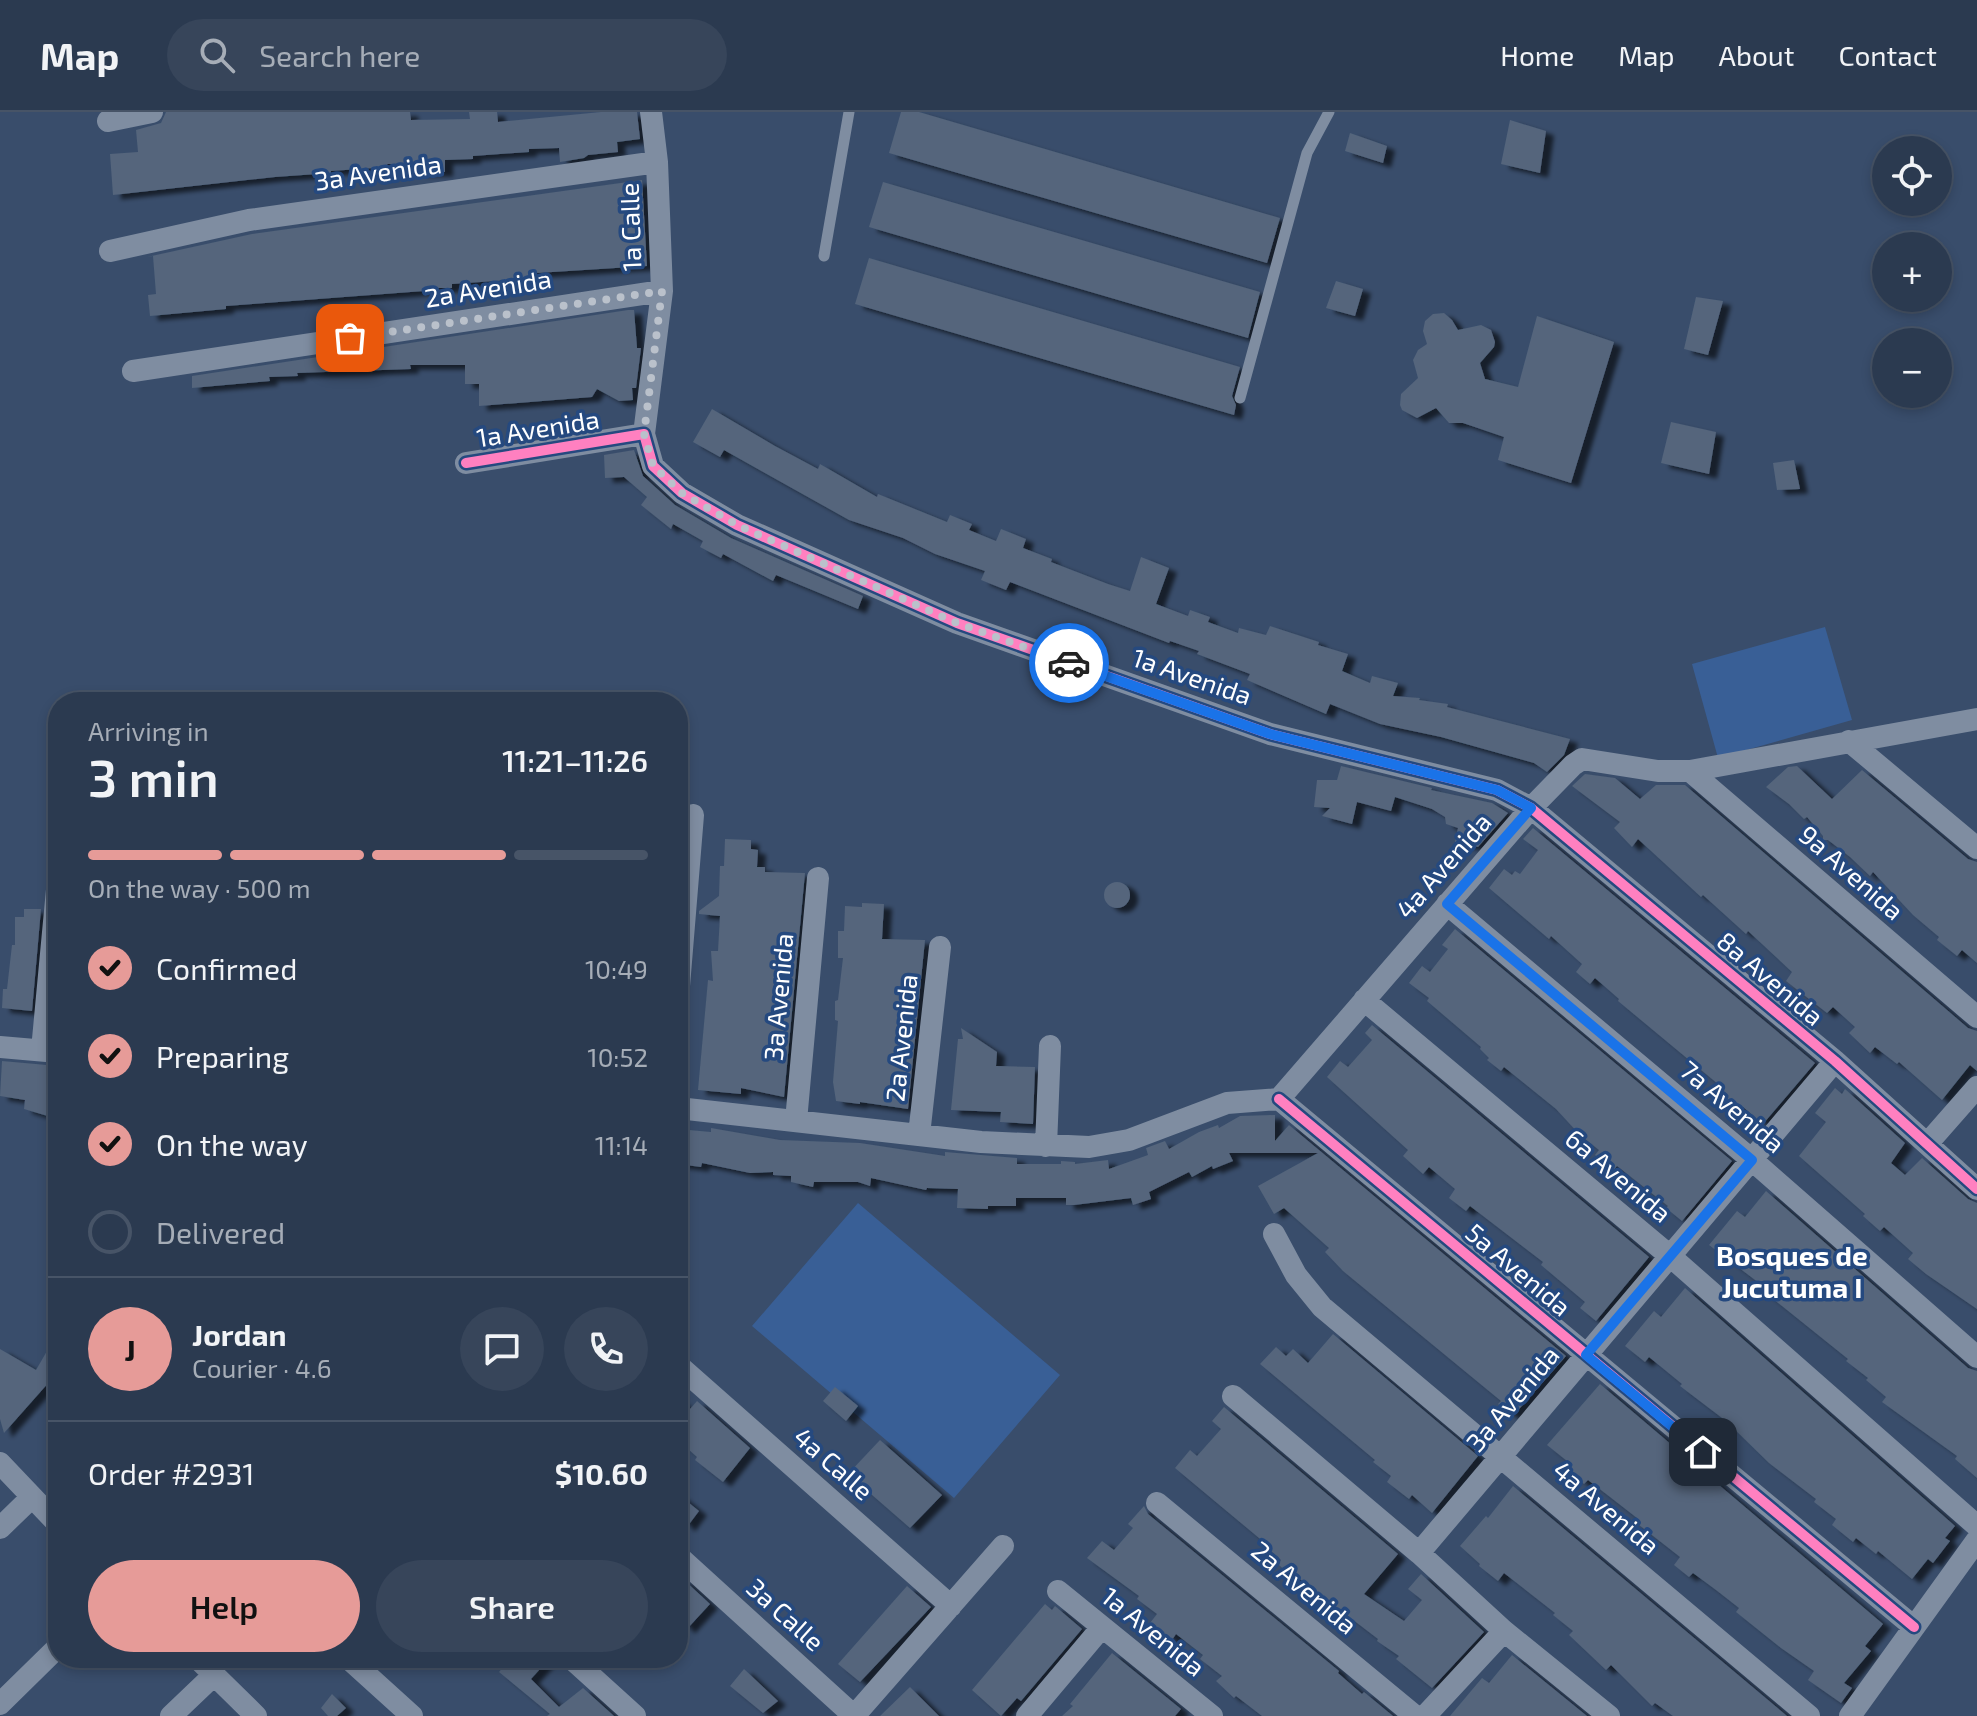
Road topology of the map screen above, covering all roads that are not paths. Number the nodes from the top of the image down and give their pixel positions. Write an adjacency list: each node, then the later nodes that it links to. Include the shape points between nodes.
1 (152, 112): 5 (street)
2 (651, 112): 6 (street, 1a Calle)
3 (849, 112): 8 (lane)
4 (1329, 112): 11 (lane, via 1307,153)
5 (108, 121)
6 (657, 162): 7 (street, 3a Avenida, via 249,220); 9 (street, 1a Calle)
7 (110, 251)
8 (824, 256)
9 (662, 291): 10 (street, 2a Avenida); 12 (street, 1a Calle)
10 (133, 371)
11 (1240, 398)
12 (644, 434): 13 (street, 1a Avenida); 17 (street, 1a Avenida, via 653,466 682,493 737,525 957,623 1270,734 1497,790)
13 (466, 463)
14 (1977, 719): 15 (street, 4a Avenida)
15 (1849, 741): 16 (street, 4a Avenida); 19 (street)
16 (1690, 771): 17 (street, 4a Avenida, via 1582,759); 25 (street, 9a Avenida)
17 (1531, 808): 22 (street, 4a Avenida); 29 (street, 8a Avenida)
18 (693, 815): 20 (street)
19 (1977, 848)
20 (688, 876)
21 (818, 878): 33 (street, 3a Avenida)
22 (1447, 904): 24 (street, 4a Avenida); 37 (street, 7a Avenida)
23 (940, 947): 34 (street, 2a Avenida)
24 (1364, 1000): 31 (street, 4a Avenida); 40 (street, 6a Avenida)
25 (1977, 1017)
26 (1050, 1046): 36 (street)
27 (0, 1047): 28 (street)
28 (48, 1051)
29 (1835, 1061): 35 (street, 8a Avenida); 37 (street, 3a Avenida)
30 (1977, 1087): 35 (street)
31 (1279, 1099): 36 (street, via 1227,1103 1129,1140 1089,1147); 41 (street, 5a Avenida)
32 (688, 1109): 33 (street)
33 (796, 1121): 34 (street)
34 (919, 1135): 36 (street)
35 (1927, 1144): 38 (street, 8a Avenida)
36 (1046, 1146)
37 (1752, 1160): 40 (street, 3a Avenida); 42 (street, 7a Avenida)
38 (1977, 1189)
39 (1274, 1234): 45 (street, 4a Avenida, via 1296,1275 1322,1307)
40 (1670, 1256): 41 (street, 3a Avenida); 50 (street, 6a Avenida)
41 (1586, 1355): 45 (street, 3a Avenida); 59 (street, 5a Avenida)
42 (1977, 1357)
43 (688, 1374): 57 (street, 4a Calle)
44 (1233, 1396): 54 (street)
45 (1501, 1456): 54 (street, 3a Avenida); 77 (street, 4a Avenida)
46 (0, 1463): 47 (street)
47 (31, 1498): 49 (street); 51 (street)
48 (1157, 1503): 74 (street, 2a Avenida)
49 (48, 1514)
50 (1977, 1526)
51 (0, 1528)
52 (1977, 1540): 59 (street)
53 (1003, 1546): 57 (street)
54 (1419, 1553): 60 (street)
55 (688, 1565): 72 (street, 3a Calle)
56 (1058, 1591): 58 (street, 1a Avenida)
57 (951, 1606): 72 (street)
58 (1102, 1627): 67 (street, 1a Avenida); 73 (street)
59 (1914, 1627): 78 (street)
60 (1504, 1631): 75 (street); 76 (street)
61 (48, 1657): 66 (street)
62 (208, 1668): 65 (street)
63 (359, 1668): 70 (street)
64 (582, 1668): 71 (street)
65 (215, 1674): 68 (street); 69 (street)
66 (0, 1704)
67 (1200, 1712)
68 (171, 1716)
69 (256, 1716)
70 (412, 1716)
71 (635, 1716)
72 (854, 1716)
73 (1027, 1716)
74 (1415, 1716)
75 (1425, 1716)
76 (1609, 1716)
77 (1809, 1716)
78 (1850, 1716)

